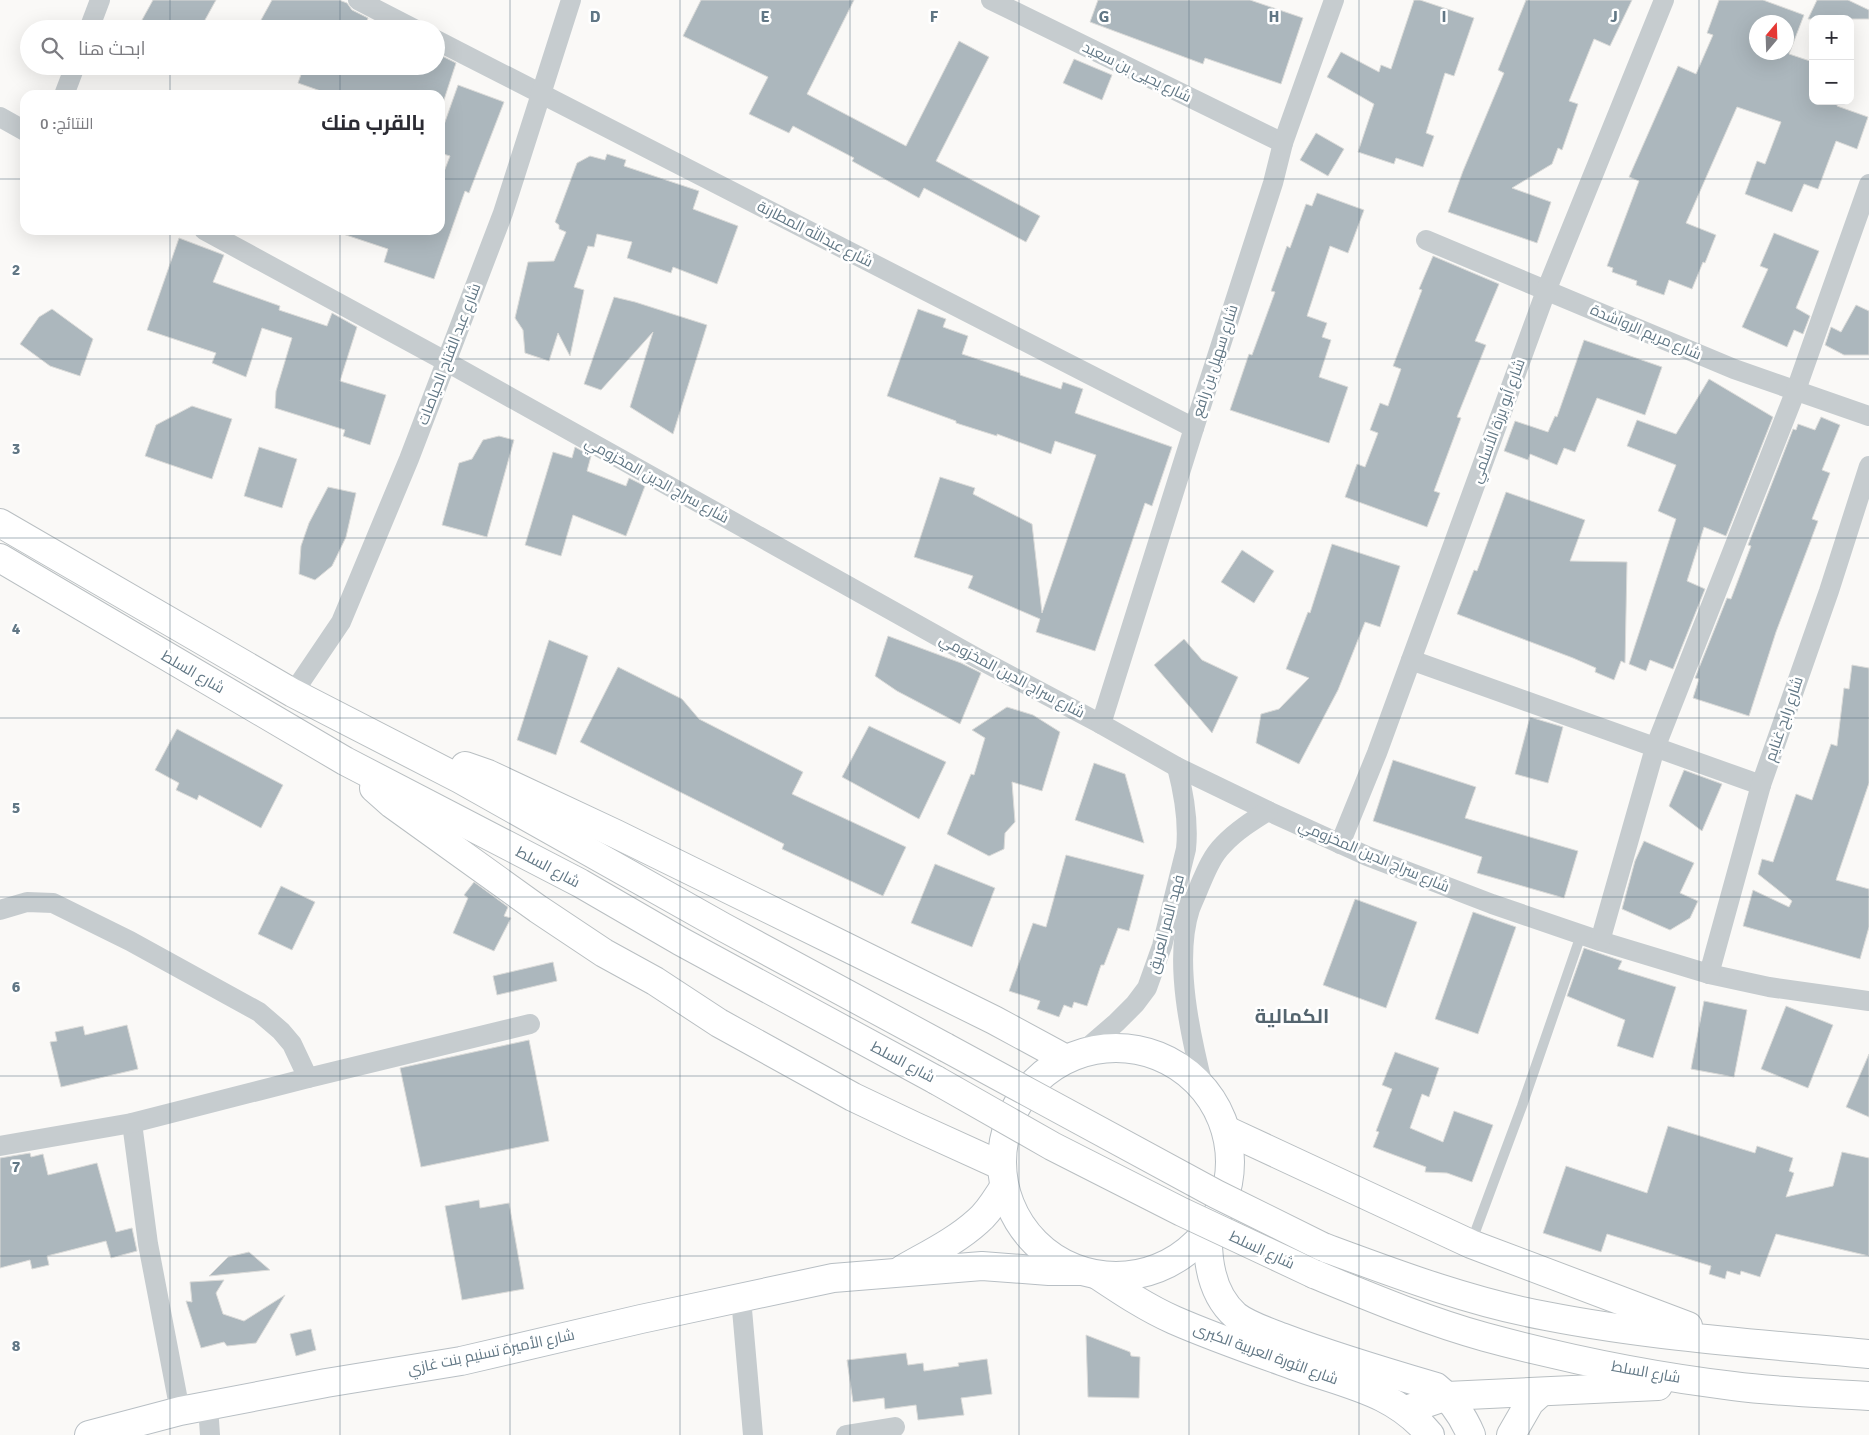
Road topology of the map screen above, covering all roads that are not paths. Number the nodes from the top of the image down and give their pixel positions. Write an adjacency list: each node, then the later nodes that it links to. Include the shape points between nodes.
1 (100, 0): 7 (street)
2 (358, 0): 8 (street)
3 (571, 0): 12 (street, شارع عبد الفتاح الحياصات)
4 (991, 0): 15 (street, شارع يحيى بن سعيد)
5 (1334, 0): 15 (street, شارع سهيل بن رافع)
6 (1664, 0): 19 (street, شارع أبو برزة الأسلمي)
7 (92, 20)
8 (397, 20)
9 (445, 45): 12 (street, شارع عبدالله المطارنة)
10 (72, 75): 11 (street)
11 (66, 90)
12 (541, 94): 20 (street, شارع عبد الفتاح الحياصات, via 503,214); 23 (street, شارع عبدالله المطارنة)
13 (0, 117): 14 (street)
14 (20, 128)
15 (1283, 143): 23 (street, شارع سهيل بن رافع)
16 (1869, 184): 21 (street)
17 (213, 235): 20 (street, شارع سراج الدين المخزومي)
18 (1426, 240): 19 (street, شارع مريم الرواشدة)
19 (1546, 291): 21 (street, شارع مريم الرواشدة, via 1734,369); 27 (street, شارع أبو برزة الأسلمي)
20 (447, 362): 28 (street, شارع عبد الفتاح الحياصات, via 341,622); 29 (street, شارع سراج الدين المخزومي)
21 (1796, 390): 22 (street, شارع مريم الرواشدة); 31 (street)
22 (1869, 416)
23 (1194, 428): 29 (street, شارع سهيل بن رافع)
24 (1869, 466): 34 (street, شارع رابح غنايم)
25 (0, 523): 28 (main road, شارع السلط)
26 (0, 558): 32 (main road, شارع السلط)
27 (1412, 660): 31 (street); 36 (street, شارع أبو برزة الأسلمي)
28 (293, 693): 30 (main road, شارع السلط)
29 (1101, 724): 33 (street, شارع سراج الدين المخزومي)
30 (396, 745): 43 (main road, via 496,778); 55 (main road, شارع السلط, bridge, via 723,927 1216,1194 1323,1247 1480,1301 1623,1329)
31 (1655, 748): 34 (street); 39 (street)
32 (346, 761): 49 (main road, via 392,804 538,910 604,953 655,981 719,1023); 57 (main road, شارع السلط, bridge, via 580,883 1070,1155 1314,1274 1372,1298 1483,1336 1647,1373)
33 (1177, 767): 35 (street, شارع سراج الدين المخزومي); 37 (street, فهد النمر العريق, via 1188,834)
34 (1761, 784): 40 (street, شارع رابح غنايم)
35 (1268, 811): 36 (street, شارع سراج الدين المخزومي); 37 (street, فهد النمر العريق, via 1221,847)
36 (1340, 844): 39 (street, شارع سراج الدين المخزومي, via 1428,880)
37 (1181, 907): 43 (street, فهد النمر العريق, via 1147,988 1128,1010); 45 (street, فهد النمر العريق, via 1184,987)
38 (0, 910): 44 (street, via 27,902 53,903 130,940 260,1012 292,1044)
39 (1590, 938): 40 (street, شارع سراج الدين المخزومي); 51 (lane)
40 (1709, 974): 41 (street, شارع سراج الدين المخزومي, via 1769,987)
41 (1869, 1001)
42 (530, 1024): 44 (street)
43 (1073, 1057): 45 (main road, via 1094,1050 1123,1048 1161,1057 1193,1077); 49 (main road, via 1038,1077 1017,1103 1005,1133)
44 (308, 1078): 46 (street)
45 (1204, 1090): 47 (main road, via 1213,1101)
46 (132, 1123): 48 (street); 63 (street, via 148,1244)
47 (1226, 1130): 50 (main road, via 1231,1165 1225,1200); 51 (main road)
48 (0, 1146)
49 (1003, 1177): 52 (main road, شارع الثورة العربية الكبرى, via 1010,1207 1025,1232 1044,1252); 53 (main road, شارع الأميرة تسنيم بنت غازي, via 992,1205 979,1220 957,1238)
50 (1208, 1232): 52 (main road, شارع الأميرة تسنيم بنت غازي, via 1178,1260 1159,1269 1140,1274); 59 (main road, شارع الثورة العربية الكبرى, via 1210,1268 1225,1303 1236,1316 1329,1355 1436,1387)
51 (1471, 1244): 55 (main road)
52 (1089, 1273): 53 (main road, شارع الأميرة تسنيم بنت غازي, via 982,1266); 62 (main road, شارع الثورة العربية الكبرى, via 1172,1320 1381,1395)
53 (893, 1274): 54 (main road, شارع الأميرة تسنيم بنت غازي, via 833,1278)
54 (741, 1298): 61 (main road, شارع الأميرة تسنيم بنت غازي, via 461,1361); 67 (street)
55 (1722, 1340): 56 (main road, شارع السلط)
56 (1869, 1354)
57 (1734, 1386): 58 (main road, via 1621,1387); 60 (main road, شارع السلط)
58 (1540, 1393): 59 (main road); 71 (main road, via 1530,1402)
59 (1447, 1396): 62 (main road); 70 (main road, شارع الثورة العربية الكبرى)
60 (1869, 1396)
61 (208, 1406): 63 (main road, شارع الأميرة تسنيم بنت غازي); 66 (street)
62 (1406, 1410): 69 (main road, شارع الثورة العربية الكبرى)
63 (180, 1411): 65 (main road, شارع الأميرة تسنيم بنت غازي)
64 (895, 1427): 68 (street)
65 (89, 1435)
66 (210, 1435)
67 (753, 1435)
68 (846, 1435)
69 (1430, 1435)
70 (1471, 1435)
71 (1511, 1435)

